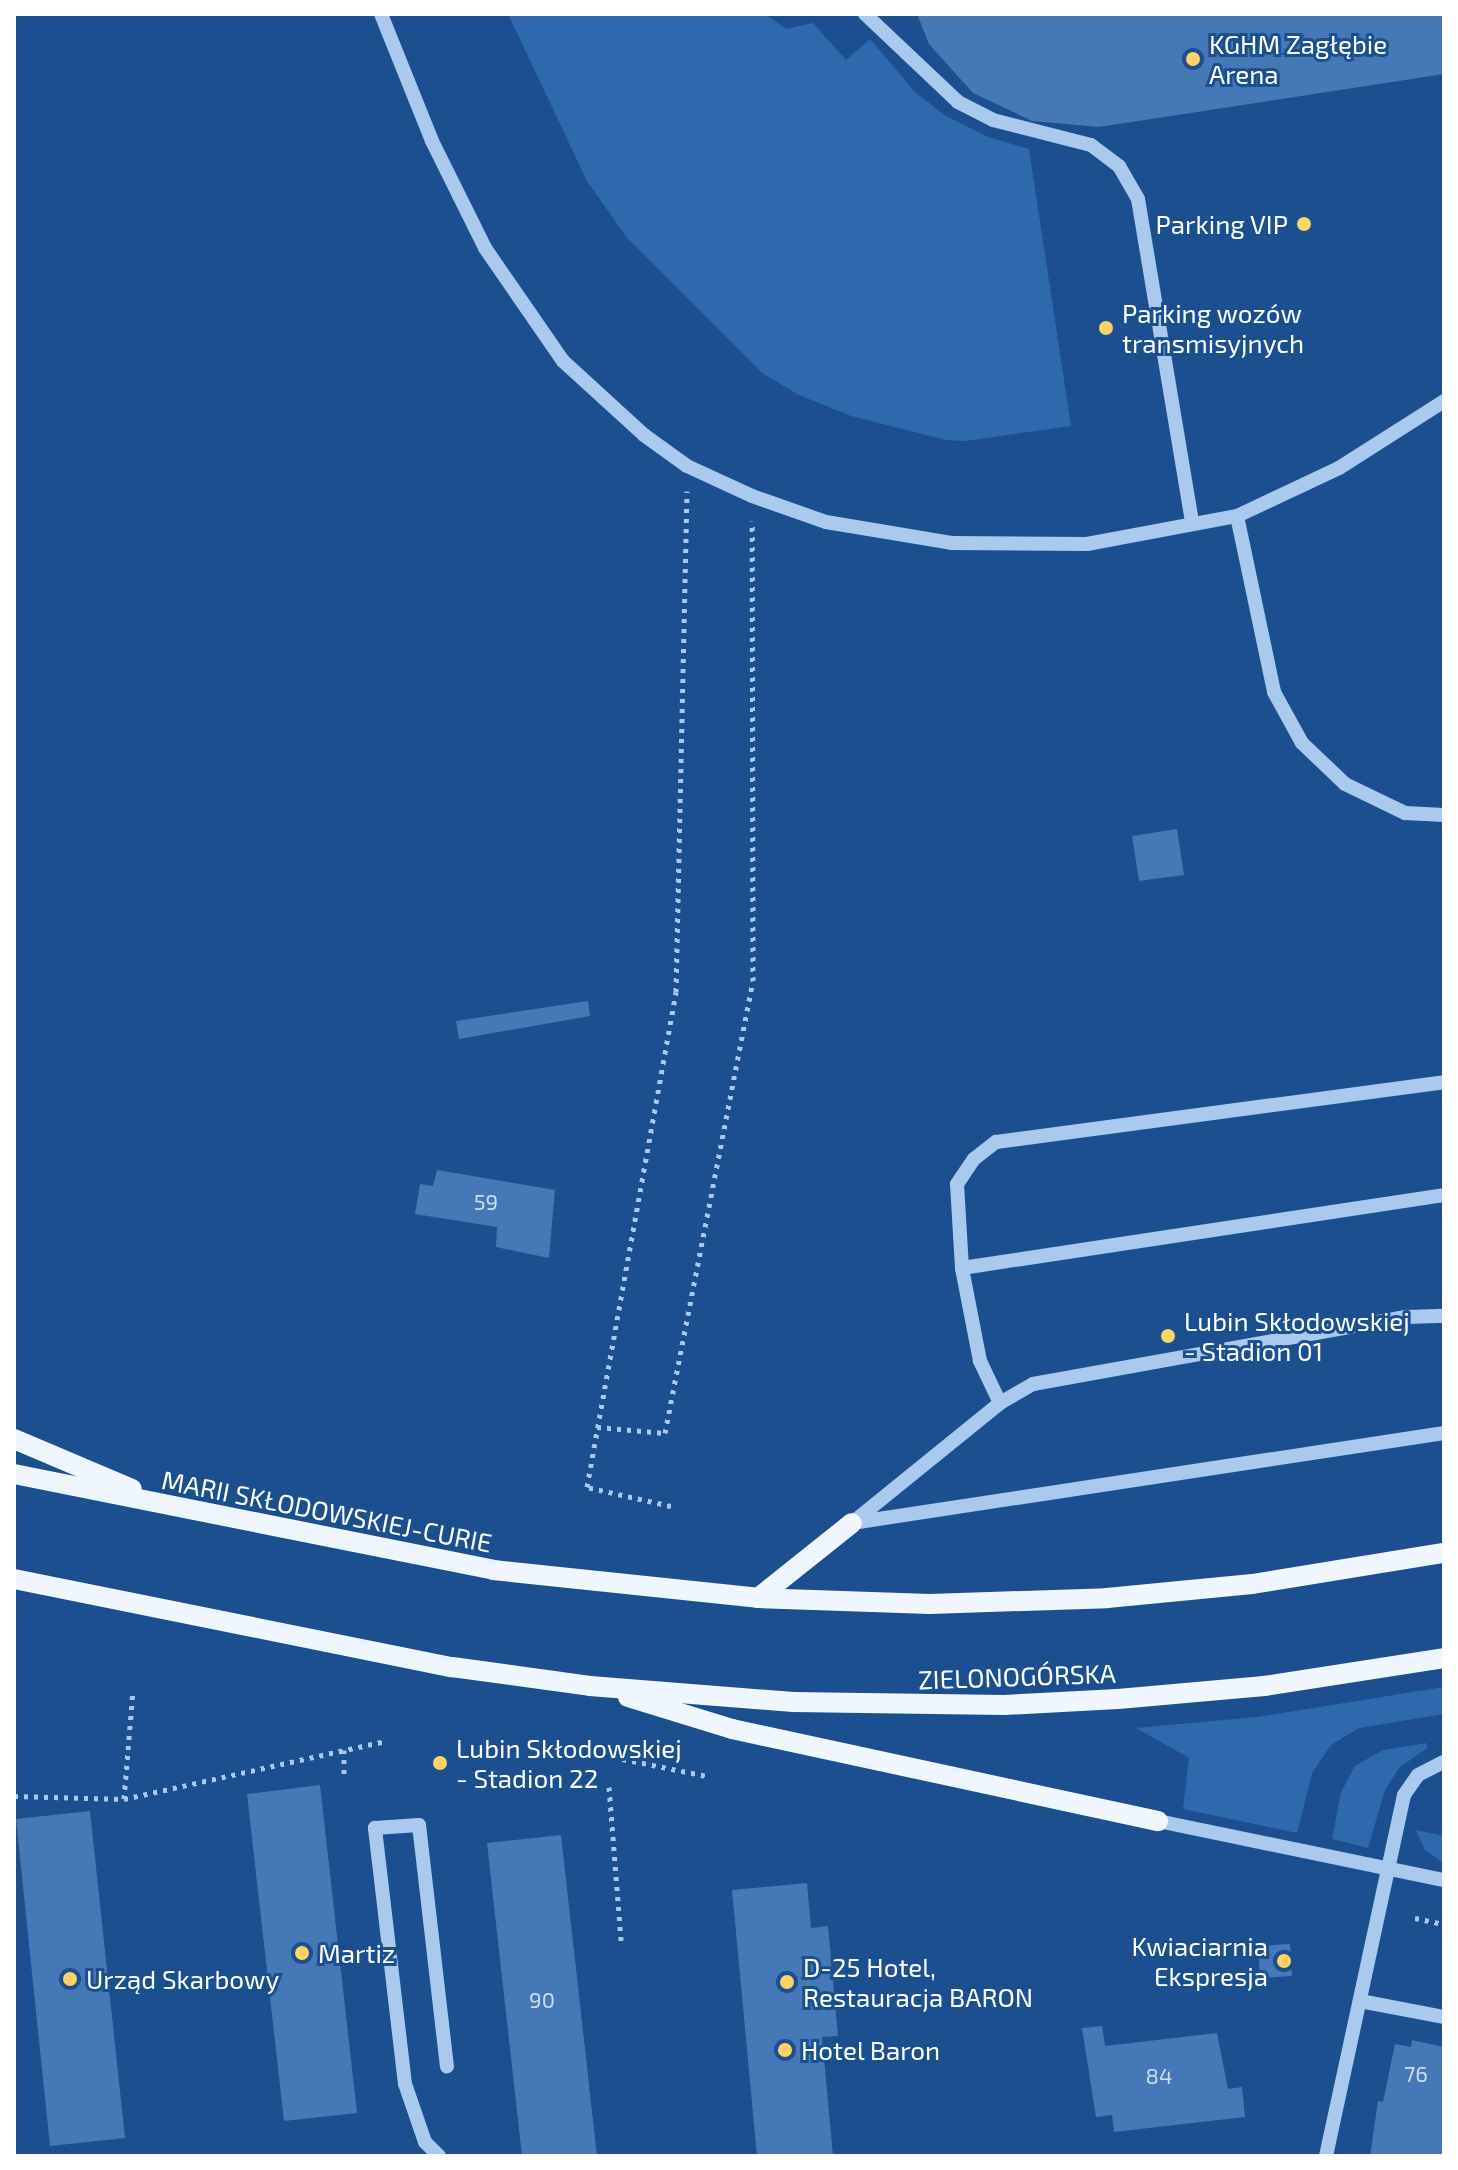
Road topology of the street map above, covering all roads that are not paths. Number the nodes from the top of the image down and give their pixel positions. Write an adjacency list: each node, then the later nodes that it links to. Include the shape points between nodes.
1 (381, 14): 5 (street, via 432,141 485,248 563,361 644,435 687,466 826,522 951,543 1087,544)
2 (865, 14): 5 (street, via 958,102 993,120 1072,137 1119,166 1138,199)
3 (1444, 401): 4 (street, via 1339,468)
4 (1237, 516): 5 (street); 6 (street, via 1274,692 1302,743 1345,784 1405,813)
5 (1192, 522)
6 (1444, 815)
7 (1444, 1082): 9 (street, via 996,1142 974,1159 957,1184)
8 (1444, 1195): 9 (street)
9 (962, 1268): 11 (street, via 980,1361)
10 (1444, 1316): 11 (street, via 1407,1317 1033,1384)
11 (1000, 1403): 16 (street)
12 (1444, 1433): 16 (street)
13 (14, 1439): 15 (main road)
14 (14, 1474): 15 (main road, MARII SKŁODOWSKIEJ-CURIE)
15 (188, 1510): 21 (main road, MARII SKŁODOWSKIEJ-CURIE, via 440,1561 631,1588)
16 (852, 1523): 21 (main road)
17 (1444, 1553): 21 (main road, via 1252,1584 1107,1598 930,1604)
18 (14, 1579): 19 (main road)
19 (78, 1592): 20 (main road); 23 (main road, via 365,1652)
20 (14, 1594)
21 (758, 1598)
22 (1444, 1658): 23 (main road, ZIELONOGÓRSKA, via 1253,1687 1018,1705 793,1702)
23 (590, 1686): 25 (main road, via 747,1733)
24 (1444, 1762): 26 (street, via 1418,1775 1404,1795)
25 (1158, 1821): 26 (street)
26 (1389, 1869): 27 (street); 28 (street)
27 (1444, 1880)
28 (1360, 2001): 29 (street); 32 (street)
29 (1444, 2017)
30 (447, 2066): 31 (street, via 419,1825 375,1828 405,2084 425,2142)
31 (439, 2156)
32 (1326, 2156)

